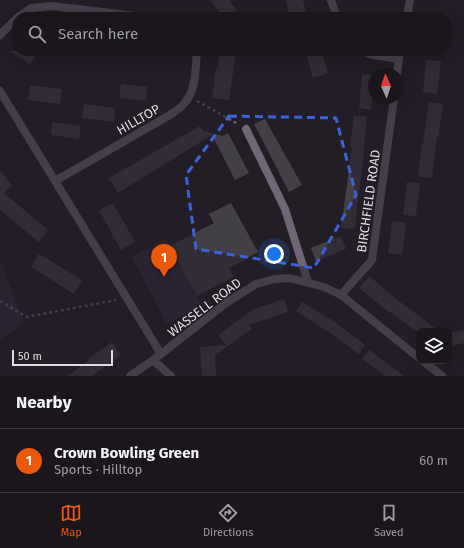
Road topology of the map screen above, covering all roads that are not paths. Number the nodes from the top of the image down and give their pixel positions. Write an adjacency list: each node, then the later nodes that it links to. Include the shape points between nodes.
1 (331, 0): 5 (street)
2 (410, 0): 6 (street)
3 (25, 12): 4 (street, via 31,8 52,6)
4 (102, 12)
5 (335, 12)
6 (408, 12)
7 (12, 23): 8 (street)
8 (0, 35)
9 (196, 56): 15 (street, HILLTOP, via 193,87 183,106)
10 (400, 56): 11 (street)
11 (398, 68)
12 (0, 91): 15 (street)
13 (393, 104): 17 (street, BIRCHFIELD ROAD, via 372,260)
14 (246, 129): 16 (street, via 285,209)
15 (55, 181): 18 (street)
16 (308, 282): 17 (street, WASSELL ROAD); 18 (street, WASSELL ROAD, via 290,278 256,284 226,303)
17 (341, 295): 19 (street, WASSELL ROAD)
18 (161, 354): 20 (street, WASSELL ROAD)
19 (416, 356)
20 (153, 360): 22 (street, WASSELL ROAD); 23 (street)
21 (427, 364): 24 (street)
22 (130, 376)
23 (171, 376)
24 (442, 376)

